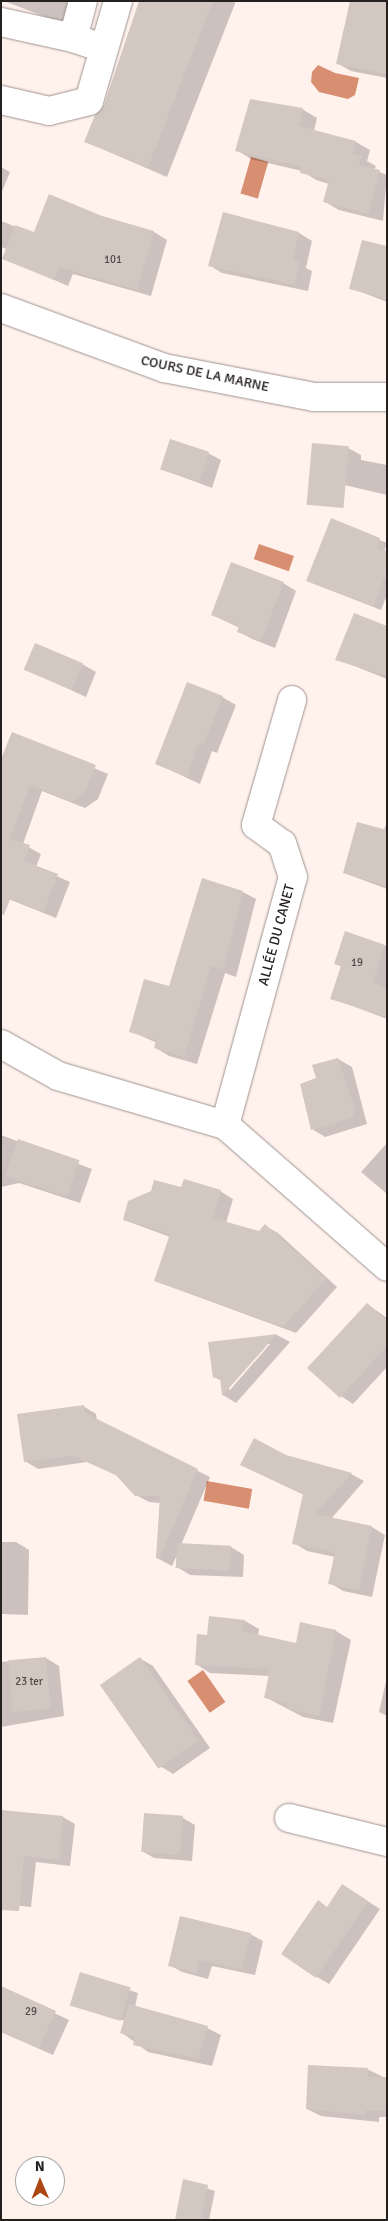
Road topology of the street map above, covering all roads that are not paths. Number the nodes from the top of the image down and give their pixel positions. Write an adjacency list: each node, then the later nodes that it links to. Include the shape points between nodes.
1 (83, 1): 4 (street)
2 (118, 1): 5 (street)
3 (1, 22): 4 (street)
4 (73, 38): 5 (street)
5 (105, 50): 6 (street, via 89,101 49,111)
6 (1, 100)
7 (1, 308): 8 (street, COURS DE LA MARNE, via 164,368 314,397)
8 (387, 397)
9 (292, 700): 11 (street, ALLÉE DU CANET, via 256,825 282,844 292,877)
10 (1, 1044): 11 (street, via 58,1076)
11 (225, 1126): 12 (street)
12 (387, 1267)
13 (289, 1818): 14 (street)
14 (387, 1842)

